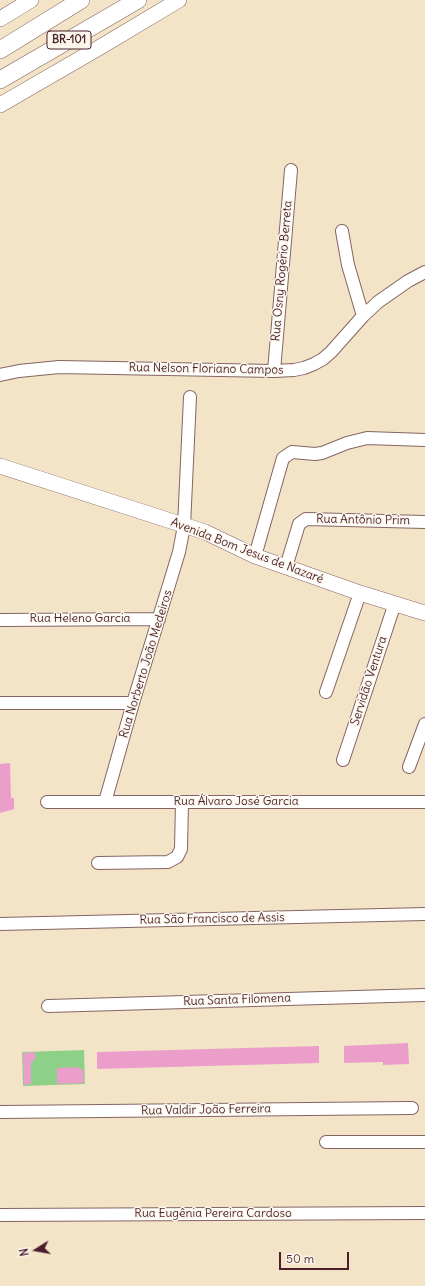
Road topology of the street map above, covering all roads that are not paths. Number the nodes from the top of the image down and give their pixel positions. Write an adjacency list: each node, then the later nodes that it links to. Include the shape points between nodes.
1 (31, 0): 5 (main road)
2 (81, 0): 6 (highway, BR-101)
3 (138, 0): 7 (highway, BR-101)
4 (179, 0): 8 (main road)
5 (0, 19)
6 (0, 50)
7 (0, 80)
8 (0, 105)
9 (291, 170): 13 (street, Rua Osny Rogério Berreta)
10 (342, 231): 12 (street, via 348,265)
11 (425, 272): 12 (street, Rua Nelson Floriano Campos, via 384,297)
12 (363, 316): 13 (street, Rua Nelson Floriano Campos, via 323,359 304,368)
13 (274, 371): 14 (street, Rua Nelson Floriano Campos, via 59,367)
14 (0, 375)
15 (190, 397): 19 (street, Rua Norberto João Medeiros)
16 (425, 440): 20 (street, via 367,438 322,453 292,452 283,458)
17 (0, 466): 19 (main road, Avenida Bom Jesus de Nazaré)
18 (425, 522): 21 (street, Rua Antônio Prim, via 306,519 299,524)
19 (184, 526): 20 (main road, Avenida Bom Jesus de Nazaré, via 205,532); 25 (street, Rua Norberto João Medeiros)
20 (255, 556): 21 (main road, Avenida Bom Jesus de Nazaré)
21 (286, 567): 22 (main road, Avenida Bom Jesus de Nazaré)
22 (360, 593): 23 (main road, Avenida Bom Jesus de Nazaré); 27 (street)
23 (395, 603): 24 (main road, Avenida Bom Jesus de Nazaré); 31 (street, Servidão Ventura)
24 (425, 613)
25 (159, 618): 26 (street, Rua Heleno Garcia); 29 (street, Rua Norberto João Medeiros)
26 (0, 620)
27 (326, 692)
28 (0, 703): 29 (street)
29 (133, 703): 34 (street, Rua Norberto João Medeiros)
30 (425, 724): 32 (street)
31 (343, 760)
32 (409, 767)
33 (47, 802): 34 (street, Rua Álvaro José Garcia)
34 (105, 802): 35 (street, Rua Álvaro José Garcia)
35 (182, 802): 36 (street, Rua Álvaro José Garcia); 37 (street, via 181,849 177,857 168,862)
36 (425, 802)
37 (98, 863)
38 (425, 914): 39 (street, Rua São Francisco de Assis)
39 (0, 924)
40 (425, 995): 41 (street, Rua Santa Filomena)
41 (48, 1006)
42 (412, 1108): 43 (street, Rua Valdir João Ferreira)
43 (0, 1112)
44 (326, 1142): 45 (street)
45 (425, 1142)
46 (425, 1213): 47 (street, Rua Eugênia Pereira Cardoso)
47 (0, 1215)

